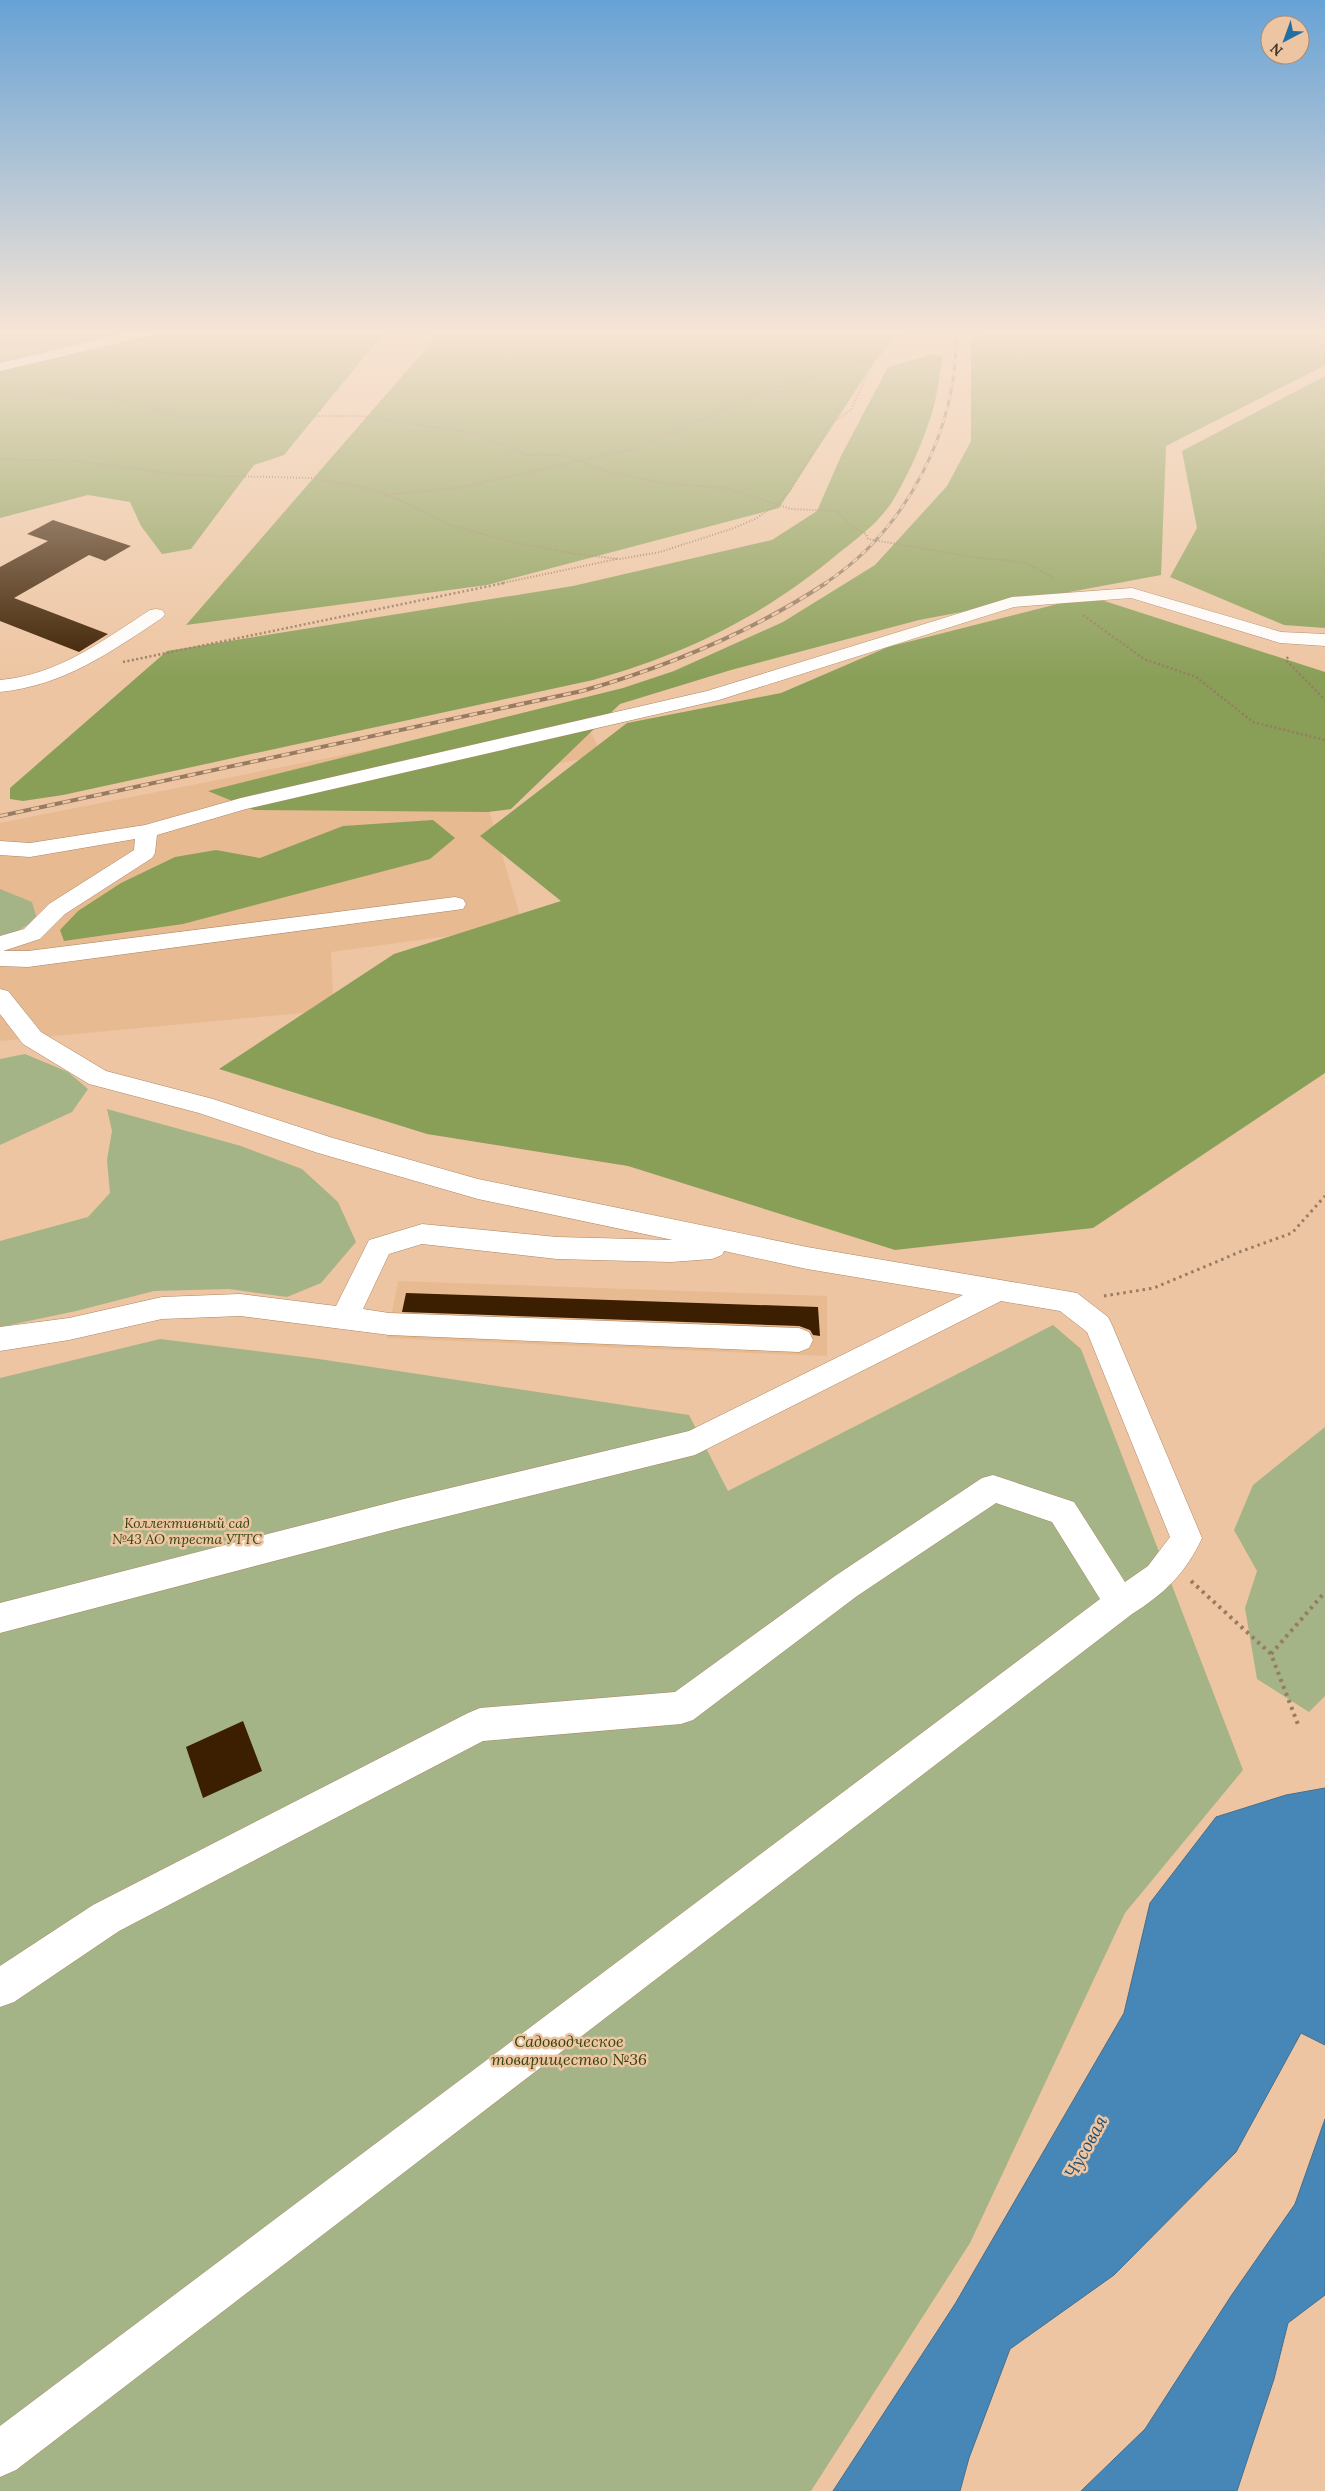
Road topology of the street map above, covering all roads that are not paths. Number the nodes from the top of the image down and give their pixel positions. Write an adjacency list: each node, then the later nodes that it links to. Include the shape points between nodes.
1 (156, 614): 3 (street, via 79,663 48,678)
2 (1325, 640): 4 (street, via 1280,637 1132,593 1012,602 712,696 241,804)
3 (0, 686)
4 (147, 831): 5 (street, via 30,850); 7 (street, via 144,853 57,910 32,934)
5 (0, 848)
6 (455, 904): 8 (street, via 28,959)
7 (0, 944)
8 (0, 958)
9 (0, 996): 10 (street, via 32,1038 98,1078 204,1105 327,1146 478,1189)
10 (747, 1246): 11 (street); 12 (street, via 671,1251 557,1248 422,1234 379,1247)
11 (998, 1290): 15 (street, via 1066,1301 1098,1325 1186,1538 1172,1563 1150,1586); 16 (street, via 695,1442)
12 (346, 1318): 13 (street, via 240,1305 162,1308 69,1329); 14 (street, via 389,1324)
13 (0, 1339)
14 (799, 1340)
15 (1120, 1602): 17 (street, via 1063,1512 993,1488 846,1586 681,1708 480,1725 106,1918); 18 (street)
16 (0, 1618)
17 (0, 1988)
18 (0, 2454)

